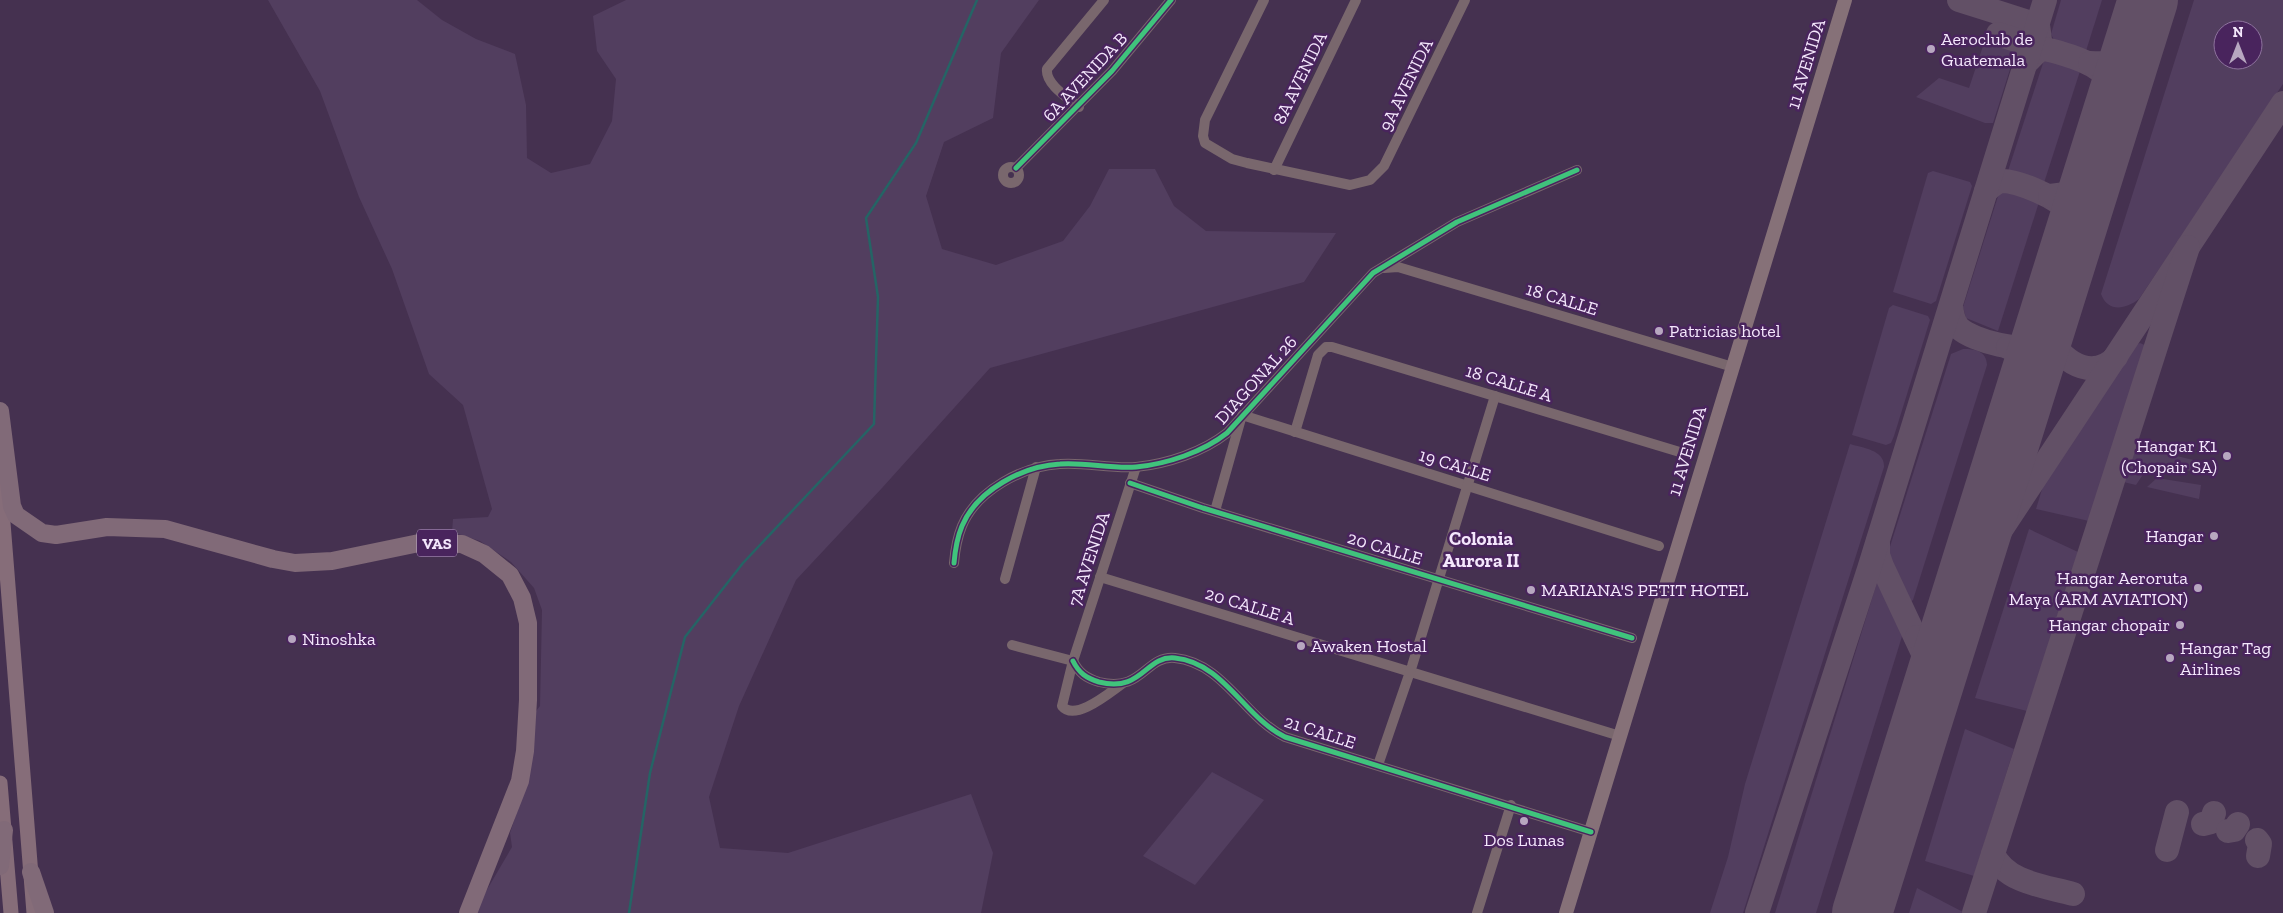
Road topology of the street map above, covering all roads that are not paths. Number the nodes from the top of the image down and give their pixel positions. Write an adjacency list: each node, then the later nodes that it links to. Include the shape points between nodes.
1 (1104, 0): 7 (street, via 1049,64 1047,73 1050,81)
2 (1171, 0): 7 (street, 6A AVENIDA B)
3 (1264, 0): 9 (street, via 1205,120 1203,136 1205,143 1232,158)
4 (1356, 0): 9 (street, 8A AVENIDA)
5 (1465, 0): 9 (street, 9A AVENIDA, via 1384,166 1370,180 1350,185)
6 (1845, 0): 12 (main road, 11 AVENIDA)
7 (1078, 107): 8 (street, 6A AVENIDA B)
8 (1016, 168)
9 (1274, 170)
10 (1577, 170): 11 (street, DIAGONAL 26, via 1457,222)
11 (1381, 268): 12 (street, 18 CALLE, via 1398,267); 15 (street, DIAGONAL 26)
12 (1733, 367): 34 (main road, 11 AVENIDA)
13 (1495, 396): 16 (street, 18 CALLE A, via 1339,348 1326,347 1315,362); 17 (street, 18 CALLE A); 22 (street)
14 (0, 411): 45 (highway, VAS, via 12,506 16,515 42,533 56,535 107,527 165,529 295,563 332,561 419,543 462,544 484,554 510,575 522,598 528,623 525,751 520,781)
15 (1242, 415): 16 (street, 19 CALLE); 18 (street, DIAGONAL 26, via 1227,433 1204,449); 23 (street)
16 (1295, 432): 22 (street, 19 CALLE)
17 (1683, 453)
18 (1136, 467): 19 (street, DIAGONAL 26, via 1071,464); 20 (street, 7A AVENIDA)
19 (1036, 468): 25 (street, DIAGONAL 26, via 1005,483 978,503 962,525); 27 (street)
20 (1130, 483): 23 (street, 20 CALLE); 26 (street, 7A AVENIDA)
21 (0, 484): 41 (main road)
22 (1467, 486): 24 (street, 19 CALLE); 28 (street)
23 (1215, 511): 28 (street, 20 CALLE)
24 (1658, 546)
25 (954, 563)
26 (1100, 577): 31 (street, 7A AVENIDA); 32 (street, 20 CALLE A)
27 (1005, 579)
28 (1439, 579): 29 (street, 20 CALLE); 32 (street)
29 (1632, 638)
30 (1012, 645): 31 (street)
31 (1073, 661): 33 (street, via 1085,677 1108,684); 33 (street, 7A AVENIDA, via 1062,706 1065,710 1082,710)
32 (1410, 671): 34 (street, 20 CALLE A); 35 (street)
33 (1122, 684): 35 (street, 21 CALLE, via 1166,658 1188,661 1211,672 1262,723 1276,732)
34 (1620, 736): 39 (main road, 11 AVENIDA)
35 (1378, 765): 37 (street, 21 CALLE)
36 (0, 783): 38 (main road)
37 (1511, 805): 39 (street, 21 CALLE); 46 (street)
38 (4, 830): 40 (highway); 42 (main road)
39 (1591, 832): 47 (main road, 11 AVENIDA)
40 (0, 866)
41 (31, 872): 43 (main road); 44 (highway)
42 (11, 913)
43 (34, 913)
44 (45, 913)
45 (468, 913)
46 (1476, 913)
47 (1566, 913)

